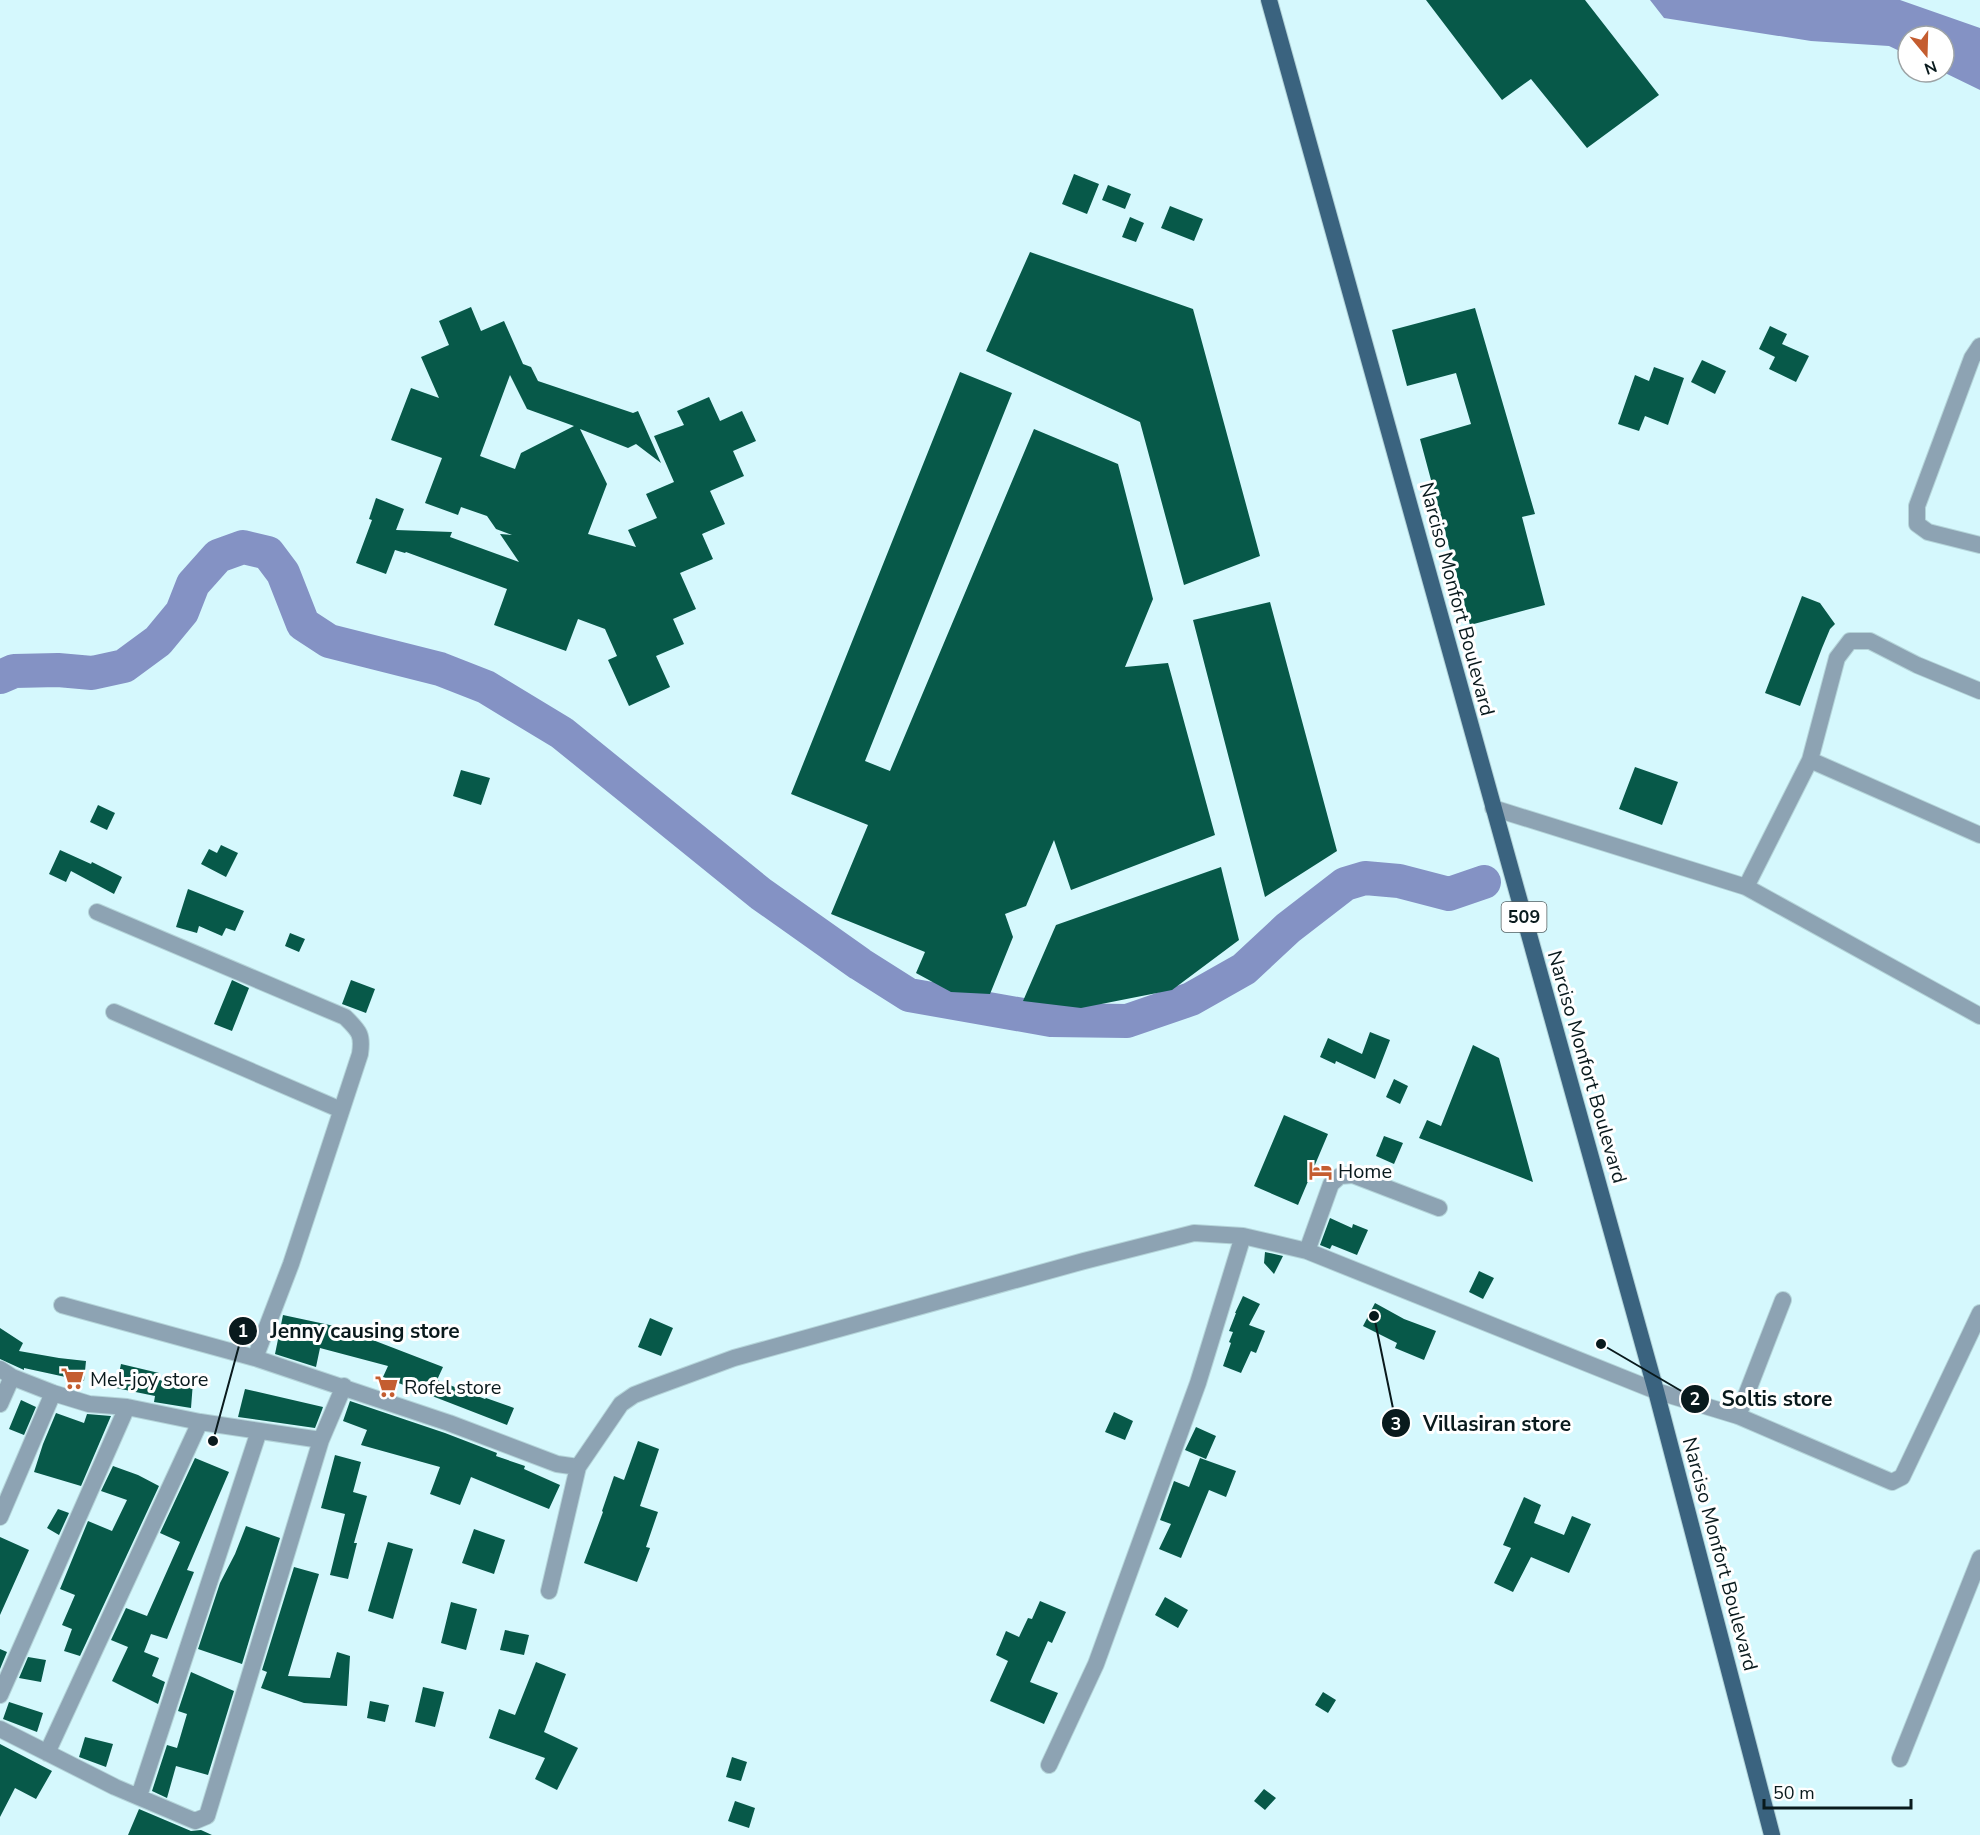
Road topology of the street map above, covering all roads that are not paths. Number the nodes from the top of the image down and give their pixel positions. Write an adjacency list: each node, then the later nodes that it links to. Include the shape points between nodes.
1 (1269, 0): 6 (main road, Narciso Monfort Boulevard / 509)
2 (1980, 346): 3 (street, via 1972,358 1917,506 1917,524 1928,532)
3 (1980, 545)
4 (1980, 691): 5 (street, via 1870,641 1850,641 1837,658)
5 (1810, 760): 7 (street); 8 (street)
6 (1493, 808): 8 (street); 22 (main road, Narciso Monfort Boulevard / 509)
7 (1980, 835)
8 (1746, 887): 11 (street)
9 (97, 912): 12 (street, via 345,1017 362,1040)
10 (114, 1012): 12 (street)
11 (1980, 1016)
12 (341, 1110): 19 (street, via 291,1264)
13 (1439, 1208): 15 (street, via 1353,1175 1340,1176 1331,1184)
14 (1243, 1236): 15 (street); 30 (street, via 1194,1233 734,1358 634,1395 621,1404); 38 (street, via 1198,1383 1096,1664)
15 (1307, 1251): 22 (street)
16 (1783, 1300): 26 (street)
17 (62, 1305): 19 (street)
18 (1980, 1313): 26 (street, via 1902,1477 1892,1482)
19 (255, 1358): 21 (street)
20 (6, 1373): 23 (street); 24 (street)
21 (344, 1386): 29 (street); 30 (street, via 556,1464)
22 (1656, 1391): 26 (street); 40 (main road, Narciso Monfort Boulevard / 509)
23 (53, 1393): 25 (street, via 89,1404); 31 (street)
24 (0, 1404)
25 (127, 1407): 27 (street); 34 (street)
26 (1738, 1416)
27 (200, 1422): 28 (street); 36 (street)
28 (259, 1431): 29 (street); 39 (street)
29 (321, 1440): 39 (street, via 207,1816 195,1821)
30 (578, 1467): 33 (street)
31 (0, 1517)
32 (1980, 1558): 37 (street)
33 (549, 1591)
34 (0, 1695)
35 (0, 1729): 36 (street)
36 (46, 1753): 39 (street)
37 (1900, 1760)
38 (1049, 1765)
39 (139, 1796)
40 (1772, 1835)

